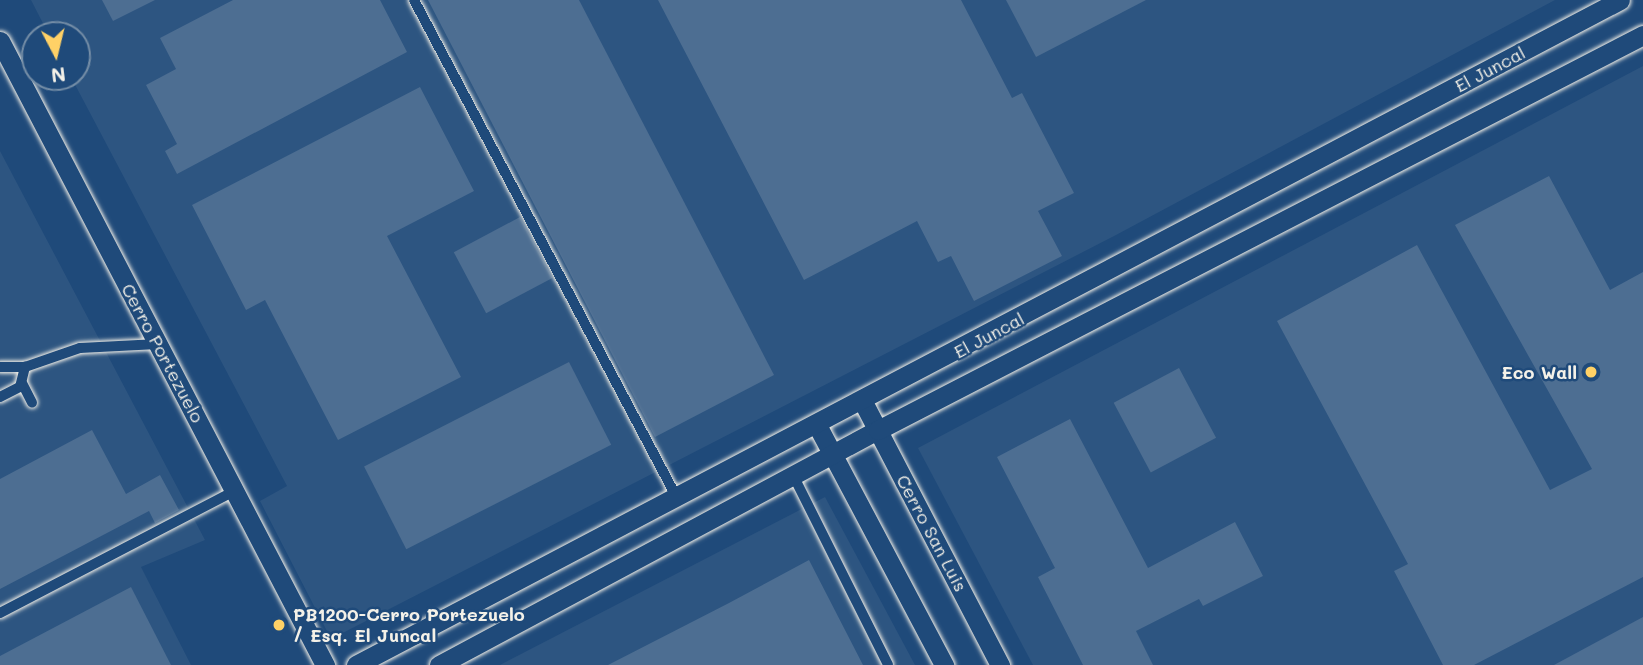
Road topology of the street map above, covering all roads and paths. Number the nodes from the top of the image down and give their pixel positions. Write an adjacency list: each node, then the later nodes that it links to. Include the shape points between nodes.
1 (414, 0): 17 (lane)
2 (1620, 0): 10 (street, El Juncal)
3 (1643, 35): 13 (street, El Juncal)
4 (0, 41): 5 (street, Cerro Portezuelo)
5 (158, 344): 7 (lane, via 80,348); 16 (street, Cerro Portezuelo)
6 (0, 367): 7 (lane)
7 (25, 367): 8 (lane)
8 (22, 383): 9 (lane); 11 (lane)
9 (0, 397)
10 (863, 402): 12 (street, El Juncal); 13 (street, Cerro San Luis)
11 (32, 403)
12 (817, 425): 14 (street); 17 (street, El Juncal)
13 (878, 430): 14 (street, El Juncal); 24 (street, Cerro San Luis)
14 (832, 454): 15 (street, El Juncal); 23 (street)
15 (793, 475): 21 (street, El Juncal); 22 (lane)
16 (234, 491): 18 (lane); 19 (street, Cerro Portezuelo)
17 (678, 498): 20 (street, El Juncal)
18 (0, 613)
19 (326, 665)
20 (356, 665)
21 (439, 665)
22 (888, 665)
23 (944, 665)
24 (1000, 665)

